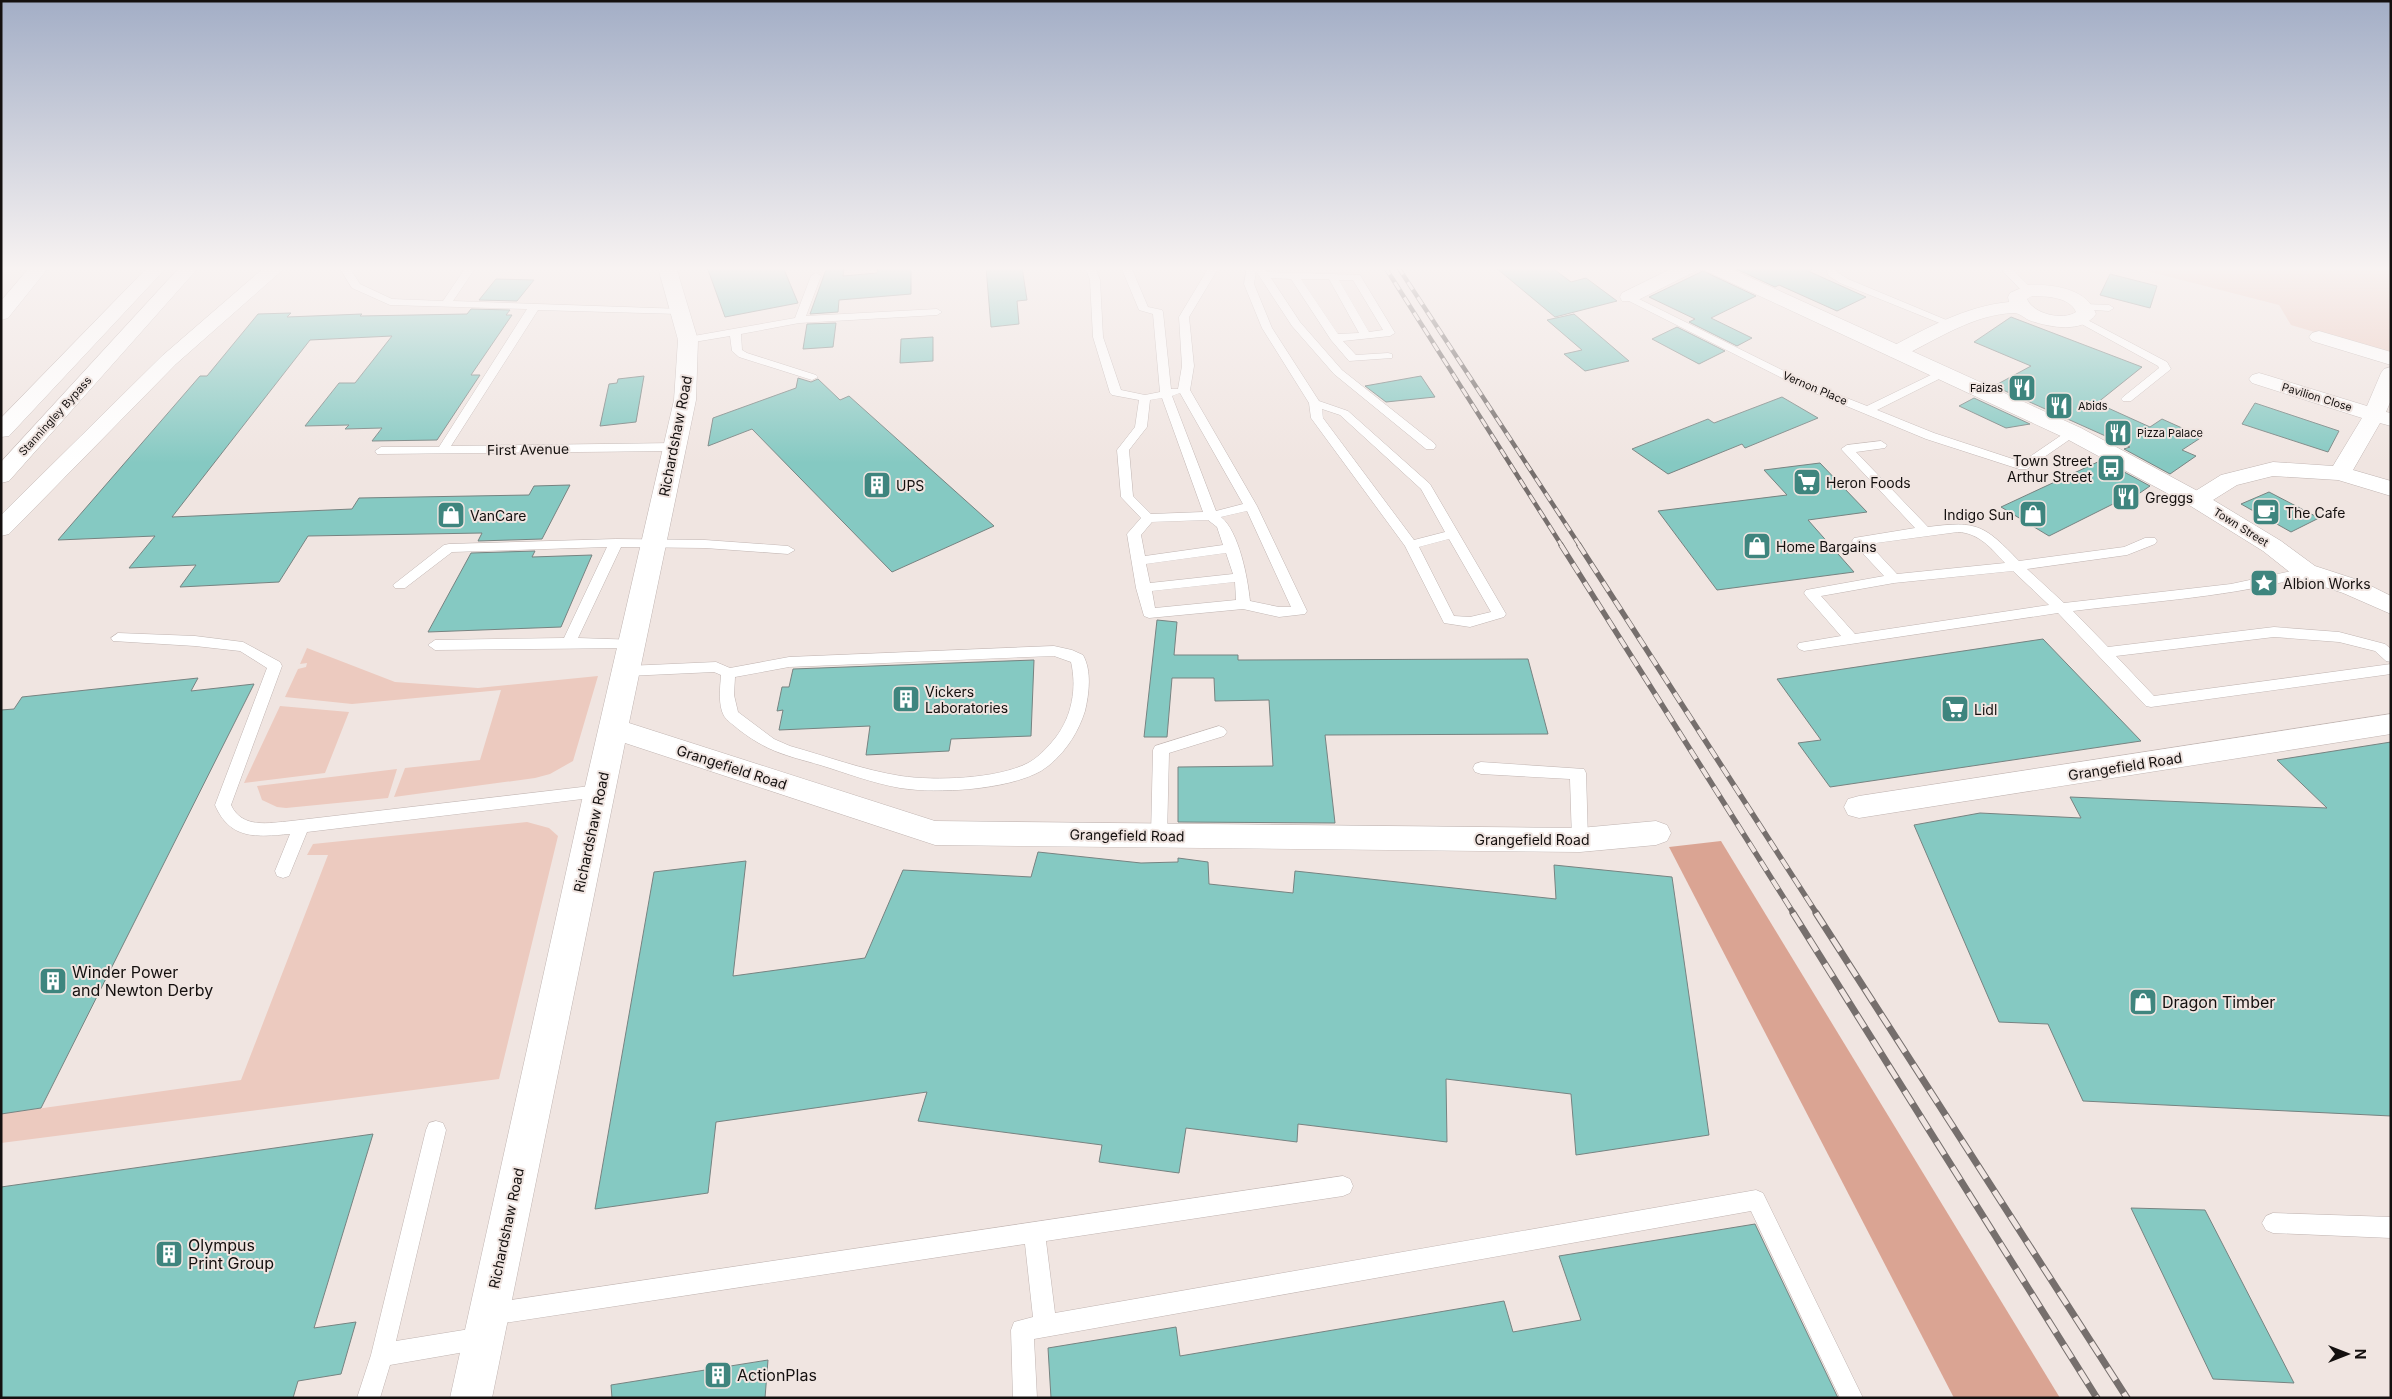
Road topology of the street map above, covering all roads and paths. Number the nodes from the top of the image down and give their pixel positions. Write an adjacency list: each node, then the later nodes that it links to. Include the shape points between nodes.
1 (95, 332): 38 (main road, Stanningley Bypass)
2 (131, 332): 46 (main road, Stanningley Bypass)
3 (197, 332): 52 (main road)
4 (518, 332): 43 (lane)
5 (686, 332): 23 (main road, Richardshaw Road)
6 (728, 332): 23 (lane)
7 (735, 332): 29 (lane, via 737,350 743,355)
8 (1098, 332): 33 (lane, via 1116,393)
9 (1170, 332): 32 (lane)
10 (1177, 332): 31 (lane, via 1188,366)
11 (1270, 332): 35 (lane)
12 (1303, 332): 41 (lane, via 1338,372)
13 (1331, 332): 22 (lane)
14 (1364, 332): 20 (lane)
15 (1390, 332): 20 (lane)
16 (1699, 332): 36 (lane, Vernon Place, via 1802,384)
17 (1853, 332): 24 (main road, Town Street)
18 (1935, 332): 24 (main road)
19 (2113, 332): 34 (lane, via 2163,364 2165,369)
20 (1366, 335): 22 (lane)
21 (2319, 337): 26 (main road)
22 (1335, 338): 25 (lane, via 1353,359)
23 (688, 340): 42 (main road, Richardshaw Road, via 685,400)
24 (1896, 352): 27 (main road, Town Street)
25 (1388, 356)
26 (2391, 359)
27 (1943, 373): 36 (lane); 39 (main road, Town Street)
28 (2391, 373): 37 (main road)
29 (812, 377)
30 (2260, 379): 37 (main road, Pavilion Close)
31 (1184, 390): 32 (lane); 49 (lane)
32 (1166, 394): 33 (lane); 50 (lane)
33 (1145, 398): 51 (lane, via 1141,427 1123,450 1127,497)
34 (2127, 399)
35 (1315, 403): 54 (lane, via 1344,413 1426,487); 58 (lane, via 1317,418)
36 (1867, 410): 39 (lane, Vernon Place, via 1930,436 2023,466)
37 (2382, 417): 45 (main road)
38 (1, 431)
39 (2074, 433): 48 (main road, Town Street)
40 (1882, 445): 53 (lane, via 1847,449)
41 (1430, 446)
42 (675, 447): 43 (lane, First Avenue); 57 (main road, Richardshaw Road)
43 (443, 450): 44 (lane, First Avenue)
44 (381, 451)
45 (2340, 473): 47 (main road); 48 (main road, via 2273,469 2229,480)
46 (1, 476)
47 (2391, 489)
48 (2197, 500): 63 (main road, Town Street, via 2272,546)
49 (1251, 506): 50 (lane); 68 (lane, via 1300,611 1279,612)
50 (1211, 516): 51 (lane); 59 (lane, via 1223,525)
51 (1148, 518): 61 (lane, via 1134,534)
52 (1, 529)
53 (1925, 531): 62 (lane, via 1960,526 1974,528 1987,536); 65 (lane, via 1860,541)
54 (1453, 534): 58 (lane); 58 (lane, via 1499,614 1470,622 1449,620)
55 (2150, 541): 62 (lane, via 2127,550)
56 (616, 543): 57 (lane); 66 (lane, via 449,548); 73 (lane)
57 (654, 543): 60 (lane); 77 (main road, Richardshaw Road)
58 (1411, 545)
59 (1231, 548): 61 (lane); 64 (lane)
60 (788, 550)
61 (1139, 561): 67 (lane)
62 (2016, 566): 65 (lane); 70 (lane)
63 (2306, 572): 69 (main road, Town Street, via 2352,587); 70 (lane, via 2236,587)
64 (1241, 577): 67 (lane); 68 (lane)
65 (1894, 579): 72 (lane, via 1811,593)
66 (400, 585)
67 (1143, 588): 68 (lane, via 1149,613)
68 (1243, 604)
69 (2391, 606)
70 (2061, 608): 72 (lane); 76 (lane)
71 (118, 638): 87 (lane, via 195,641 243,647 275,666 223,805 226,816 237,825 250,829)
72 (1852, 639): 75 (lane)
73 (570, 643): 74 (lane); 77 (lane)
74 (435, 645)
75 (1804, 646)
76 (2105, 652): 78 (lane, via 2274,632 2339,637 2380,647); 79 (lane, via 2151,702)
77 (630, 657): 80 (lane, via 716,667); 82 (main road, Richardshaw Road)
78 (2391, 657)
79 (2391, 669)
80 (728, 673): 80 (lane, via 727,695 731,715 775,746 884,778 910,782 1006,776 1032,768 1064,739 1081,701 1082,674 1078,659 1054,651 790,662)
81 (2391, 724): 86 (main road, Grangefield Road)
82 (614, 729): 85 (main road, Richardshaw Road); 89 (main road, Grangefield Road, via 935,833)
83 (1219, 732): 89 (lane, via 1161,750)
84 (1481, 768): 90 (lane, via 1578,773)
85 (599, 792): 87 (lane); 98 (main road, Richardshaw Road)
86 (1859, 806)
87 (301, 826): 91 (lane)
88 (1656, 833): 90 (main road, Grangefield Road)
89 (1158, 836): 90 (main road, Grangefield Road)
90 (1580, 840)
91 (283, 871)
92 (436, 1130): 99 (lane)
93 (1343, 1186): 96 (lane)
94 (2273, 1223): 95 (lane)
95 (2391, 1228)
96 (1034, 1232): 97 (lane); 98 (lane)
97 (1045, 1326): 102 (lane, via 1022,1330); 103 (lane, via 1756,1200)
98 (484, 1327): 99 (lane); 101 (main road, Richardshaw Road)
99 (382, 1356): 100 (lane)
100 (368, 1398)
101 (471, 1398)
102 (1025, 1398)
103 (1852, 1398)

